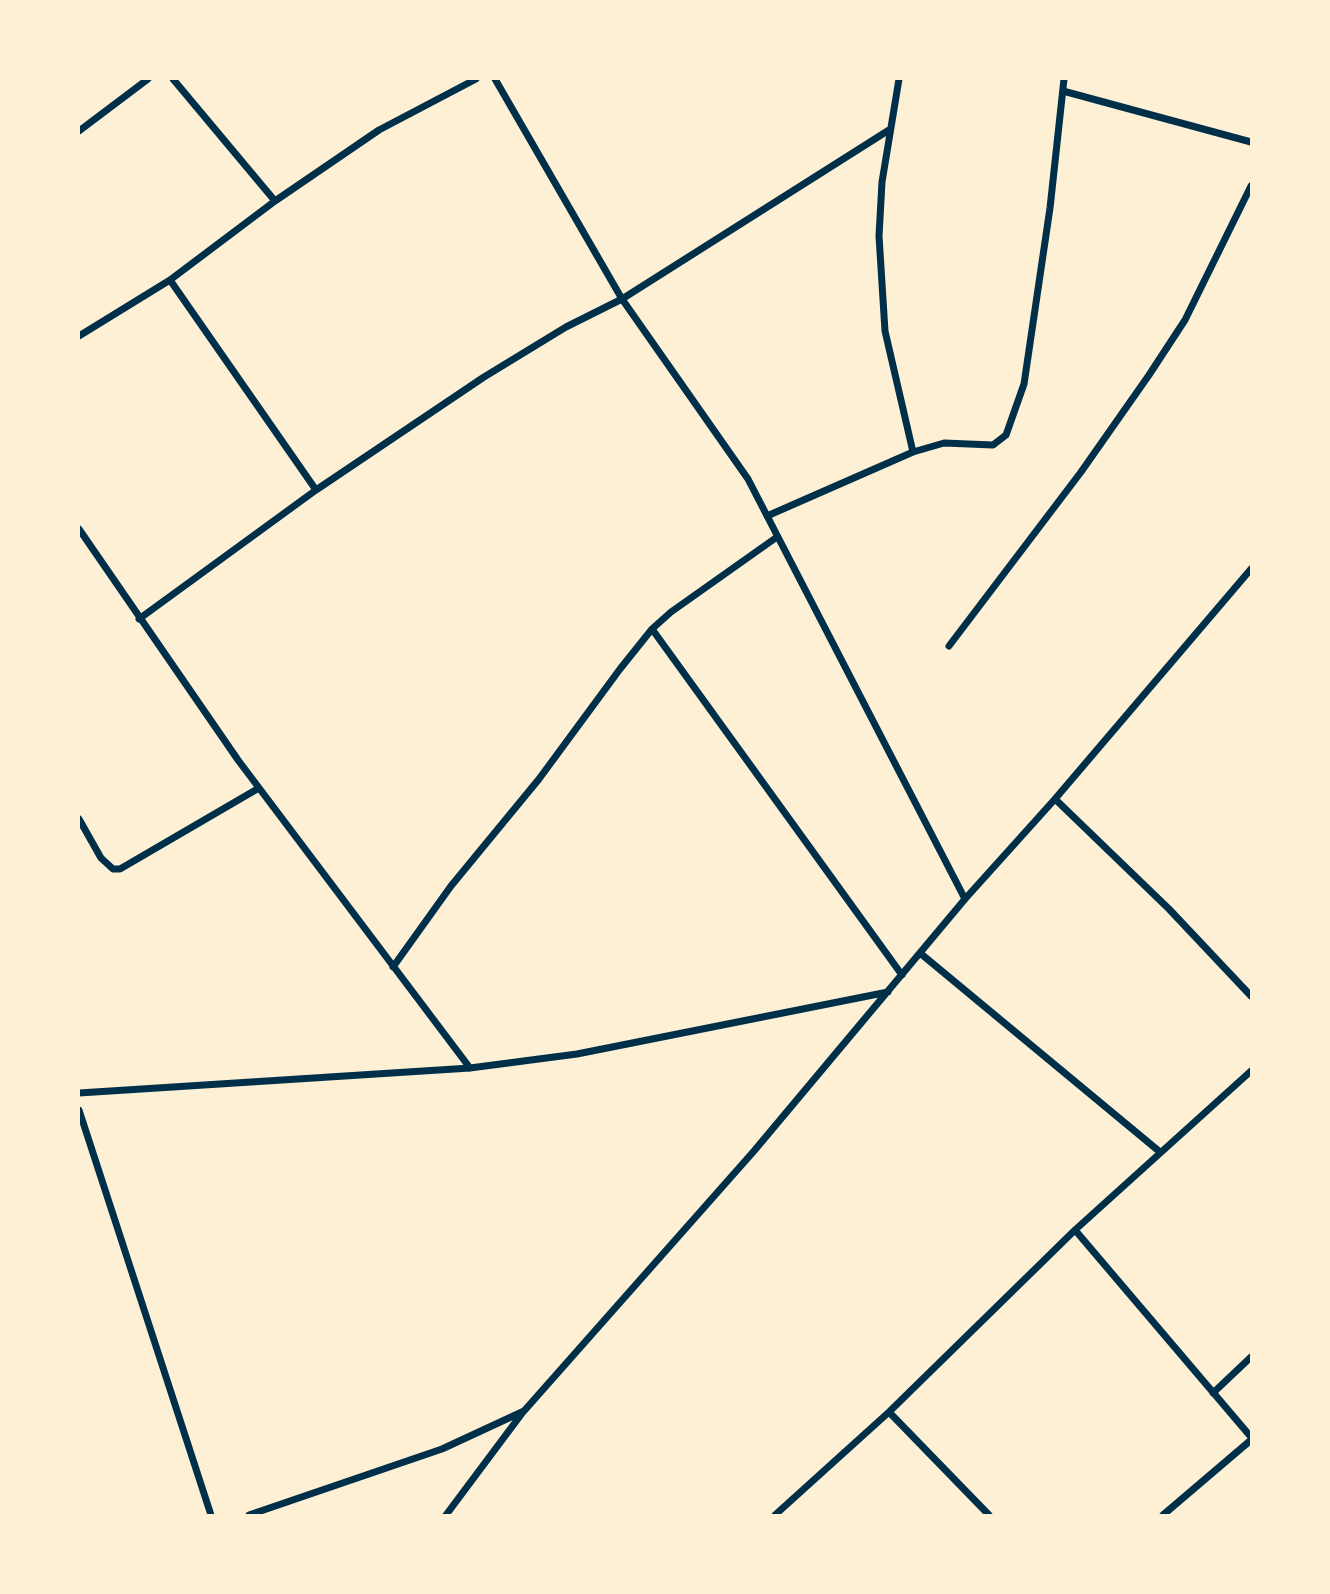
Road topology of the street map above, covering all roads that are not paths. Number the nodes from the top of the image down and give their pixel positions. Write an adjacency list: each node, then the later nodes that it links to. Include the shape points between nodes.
1 (148, 79): 9 (street)
2 (173, 79): 12 (street)
3 (476, 79): 12 (street, via 379,130)
4 (495, 79): 14 (street)
5 (899, 79): 8 (street)
6 (1064, 79): 7 (street)
7 (1063, 91): 10 (street); 16 (street, via 1024,384 1014,419 1003,440 993,445 944,443)
8 (889, 130): 14 (street); 16 (street, via 879,236 885,331)
9 (79, 131)
10 (1251, 142)
11 (1251, 186): 26 (street, via 1185,320 1149,375)
12 (275, 201): 13 (street)
13 (170, 280): 15 (street); 17 (street)
14 (622, 299): 17 (street, via 484,377); 18 (street, via 748,479)
15 (79, 336)
16 (913, 452): 18 (street)
17 (316, 490): 24 (street)
18 (767, 516): 20 (street)
19 (79, 529): 21 (street)
20 (777, 537): 25 (street); 30 (street)
21 (86, 540): 22 (street); 24 (street)
22 (79, 546)
23 (1251, 569): 28 (street)
24 (139, 620): 27 (street)
25 (652, 629): 32 (street); 33 (street)
26 (949, 646)
27 (259, 788): 29 (street, via 120,869 113,869 101,858); 32 (street)
28 (1055, 799): 30 (street); 35 (street)
29 (79, 819)
30 (965, 899): 31 (street)
31 (920, 953): 33 (street); 40 (street)
32 (393, 967): 36 (street)
33 (902, 975): 34 (street)
34 (888, 992): 36 (street, via 577,1054); 44 (street, via 754,1152)
35 (1251, 996)
36 (470, 1068): 38 (street)
37 (1251, 1070): 40 (street)
38 (79, 1093)
39 (79, 1110): 47 (street)
40 (1160, 1152): 41 (street)
41 (1075, 1230): 43 (street); 45 (street)
42 (1251, 1357): 43 (street)
43 (1213, 1393): 46 (street)
44 (524, 1411): 48 (street, via 442,1449); 49 (street)
45 (889, 1412): 50 (street); 51 (street)
46 (1251, 1439): 52 (street)
47 (211, 1515)
48 (249, 1515)
49 (446, 1515)
50 (775, 1515)
51 (989, 1515)
52 (1163, 1515)

